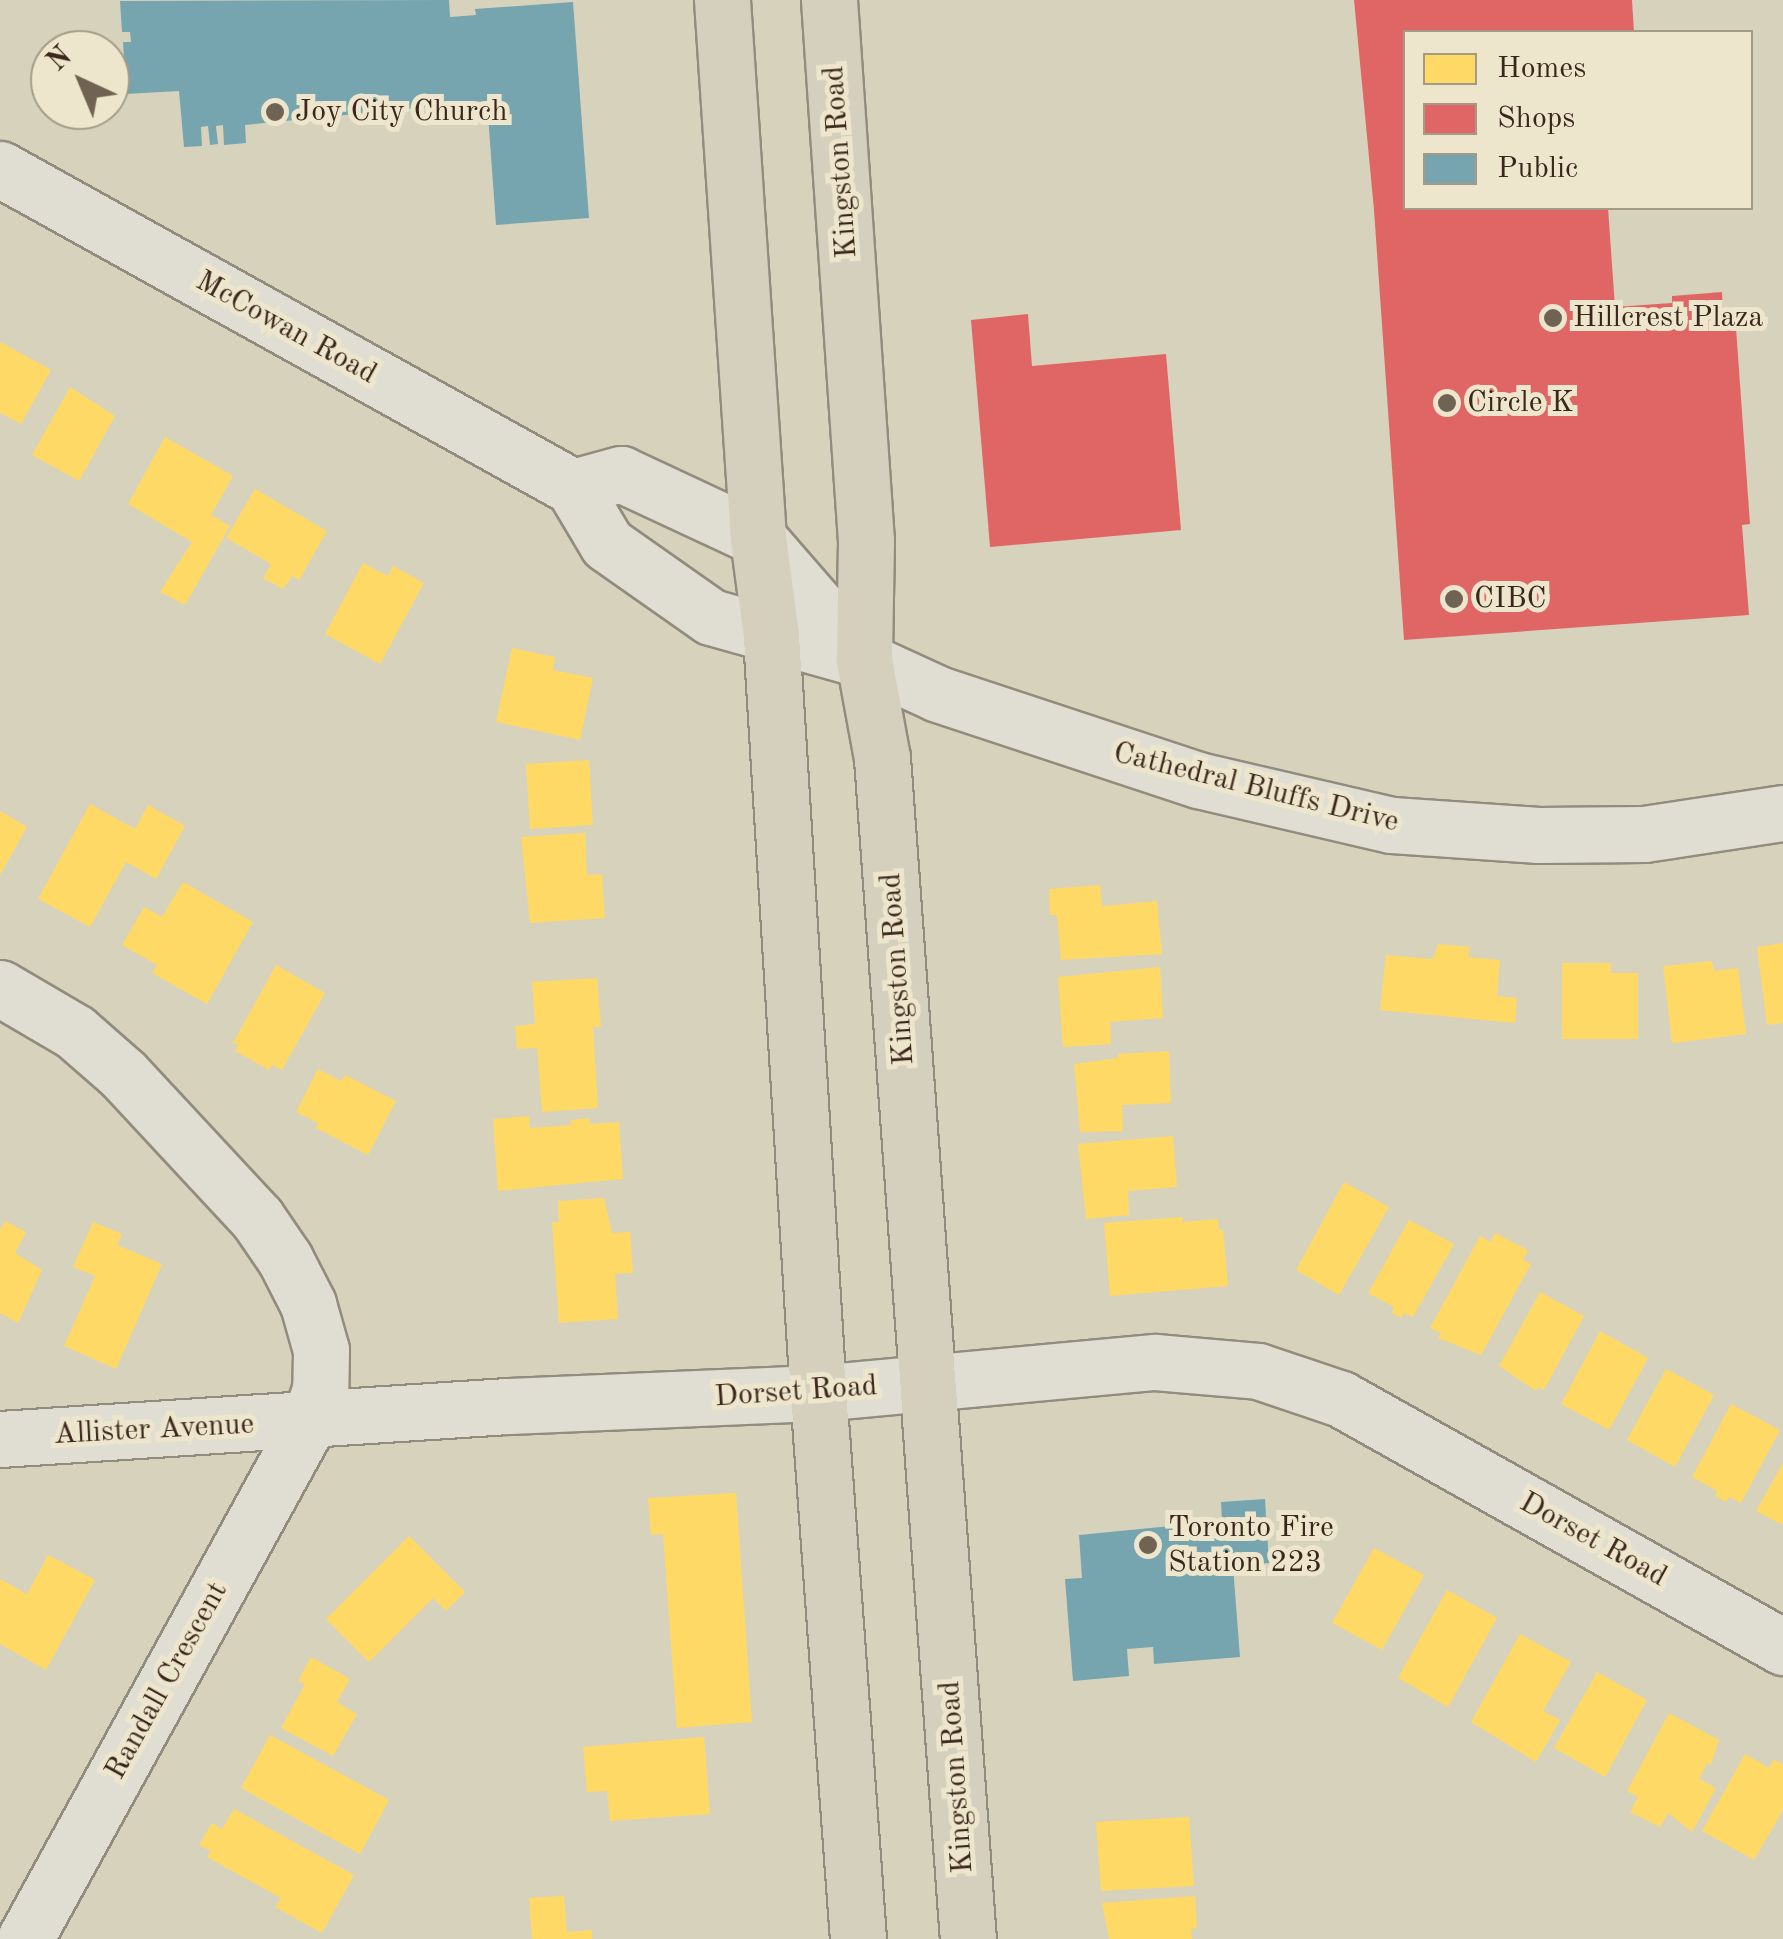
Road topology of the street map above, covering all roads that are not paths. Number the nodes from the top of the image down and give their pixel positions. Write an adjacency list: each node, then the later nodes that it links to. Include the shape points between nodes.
1 (722, 0): 5 (main road)
2 (829, 0): 7 (main road, Kingston Road, via 866,541)
3 (0, 170): 4 (street, McCowan Road)
4 (573, 487): 5 (street, via 620,474); 6 (street, McCowan Road, via 608,544 711,617)
5 (758, 538): 6 (main road); 7 (street)
6 (771, 636): 7 (street, McCowan Road); 11 (main road)
7 (864, 660): 8 (street, Cathedral Bluffs Drive, via 938,694 1198,780 1392,826 1644,834); 10 (main road, Kingston Road, via 882,758)
8 (1783, 813)
9 (0, 988): 12 (street, via 76,1032 124,1074 257,1218 308,1304 321,1350 320,1389)
10 (928, 1380): 11 (street, Dorset Road); 14 (street, Dorset Road, via 1155,1362 1258,1371 1342,1399); 17 (main road, Kingston Road)
11 (818, 1392): 12 (street, Dorset Road); 16 (main road)
12 (309, 1422): 13 (street, Allister Avenue); 15 (street, Randall Crescent)
13 (0, 1438)
14 (1783, 1647)
15 (25, 1939)
16 (858, 1939)
17 (968, 1939)

